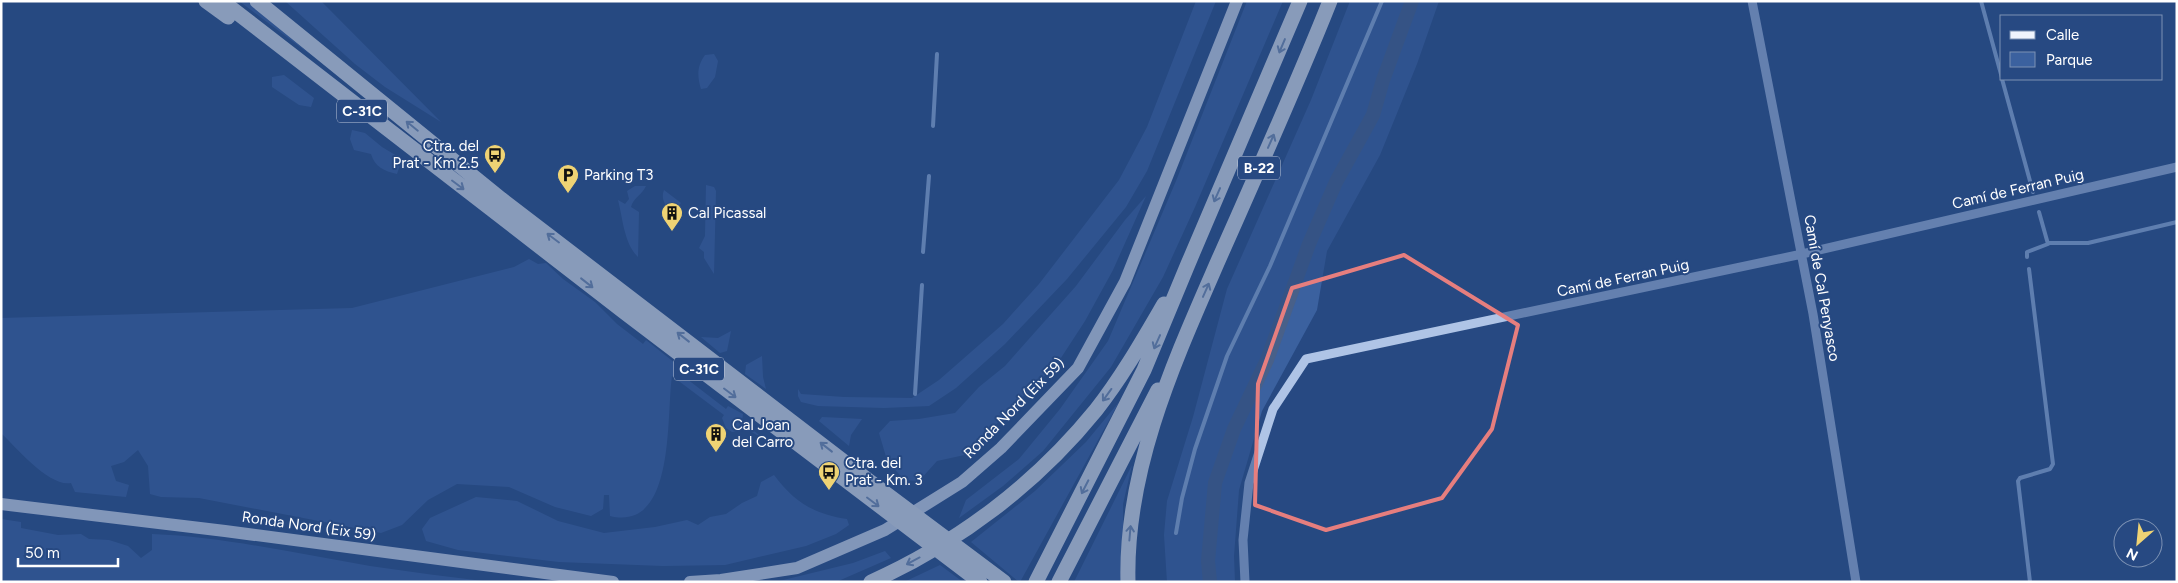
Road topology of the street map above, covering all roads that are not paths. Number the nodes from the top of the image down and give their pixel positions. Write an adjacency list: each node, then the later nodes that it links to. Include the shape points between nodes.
1 (206, 1): 10 (highway, C-31C)
2 (222, 1): 10 (highway, C-31C)
3 (257, 1): 9 (highway, C-31C)
4 (271, 1): 9 (highway)
5 (1237, 1): 18 (main road, Ronda Nord (Eix 59), via 1125,282 1078,368 1001,448 962,482 884,530 797,568)
6 (1300, 1): 13 (highway, B-22, one-way to 13)
7 (1330, 1): 14 (highway, B-22, one-way to 7)
8 (1752, 1): 12 (street, Camí de Cal Penyasco)
9 (337, 66): 21 (highway, C-31C, one-way to 9, via 509,204)
10 (305, 67): 20 (highway, C-31C, one-way to 20)
11 (2177, 167): 12 (street, Camí de Ferran Puig)
12 (1802, 254): 24 (street, Camí de Ferran Puig, via 1306,359 1273,410 1249,483 1243,540); 25 (street, Camí de Cal Penyasco)
13 (1188, 264): 16 (highway, B-22, one-way to 16, via 1140,378); 19 (highway, one-way to 19, via 1136,352 1096,409 1042,468 984,517 932,551)
14 (1186, 335): 22 (highway, B-22); 23 (highway, one-way to 14, via 1130,524 1140,471)
15 (1, 504): 17 (main road, Ronda Nord (Eix 59))
16 (1039, 577)
17 (613, 582)
18 (690, 582)
19 (871, 582)
20 (980, 582)
21 (1004, 582)
22 (1058, 582)
23 (1128, 582)
24 (1245, 582)
25 (1856, 582)

